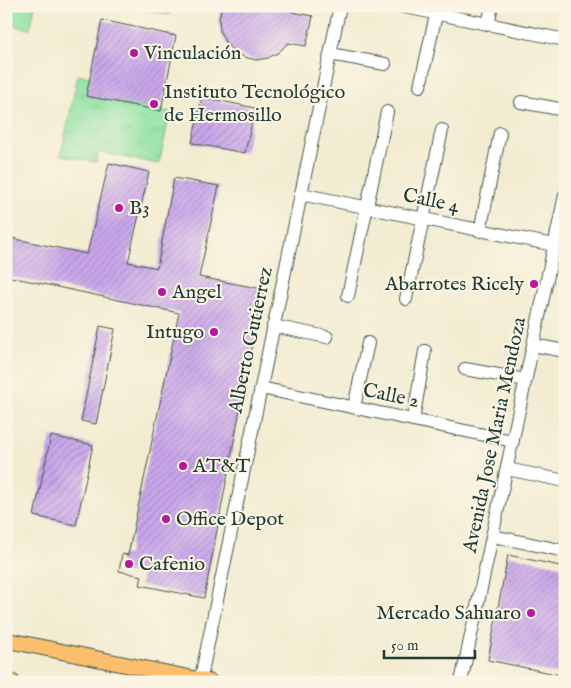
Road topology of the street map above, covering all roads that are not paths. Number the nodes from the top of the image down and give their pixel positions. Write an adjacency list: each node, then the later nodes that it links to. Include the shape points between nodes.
1 (340, 6): 7 (street, Alberto Gutierrez)
2 (400, 6): 4 (street)
3 (492, 6): 5 (street)
4 (437, 10): 5 (street); 9 (street)
5 (488, 24): 6 (street)
6 (565, 40)
7 (330, 54): 8 (street); 15 (street, Alberto Gutierrez)
8 (385, 64)
9 (420, 86)
10 (521, 102): 11 (street)
11 (565, 110)
12 (387, 112): 17 (street)
13 (442, 130): 18 (street)
14 (500, 133): 19 (street)
15 (300, 194): 17 (street, Calle 4); 23 (street, Alberto Gutierrez)
16 (565, 195): 20 (street, Avenida Jose Maria Mendoza)
17 (366, 207): 18 (street, Calle 4); 21 (street)
18 (422, 219): 19 (street, Calle 4); 22 (street)
19 (480, 230): 20 (street, Calle 4)
20 (554, 246): 26 (street, Avenida Jose Maria Mendoza)
21 (348, 296)
22 (406, 299)
23 (274, 326): 24 (street); 31 (street, Alberto Gutierrez)
24 (327, 337)
25 (368, 343): 32 (street)
26 (533, 344): 28 (street); 30 (street, Avenida Jose Maria Mendoza)
27 (426, 351): 33 (street)
28 (565, 351)
29 (465, 368): 30 (street)
30 (526, 380): 34 (street, Avenida Jose Maria Mendoza)
31 (261, 388): 32 (street, Calle 2); 41 (street, Alberto Gutierrez)
32 (354, 407): 33 (street, Calle 2)
33 (413, 420): 34 (street, Calle 2)
34 (513, 441): 35 (street, Avenida Jose Maria Mendoza)
35 (507, 468): 36 (street); 37 (street, Avenida Jose Maria Mendoza)
36 (565, 481)
37 (493, 536): 38 (street); 43 (street, Avenida Jose Maria Mendoza)
38 (565, 551)
39 (6, 640): 41 (main road)
40 (6, 681): 42 (main road)
41 (203, 681)
42 (12, 682)
43 (462, 682)

